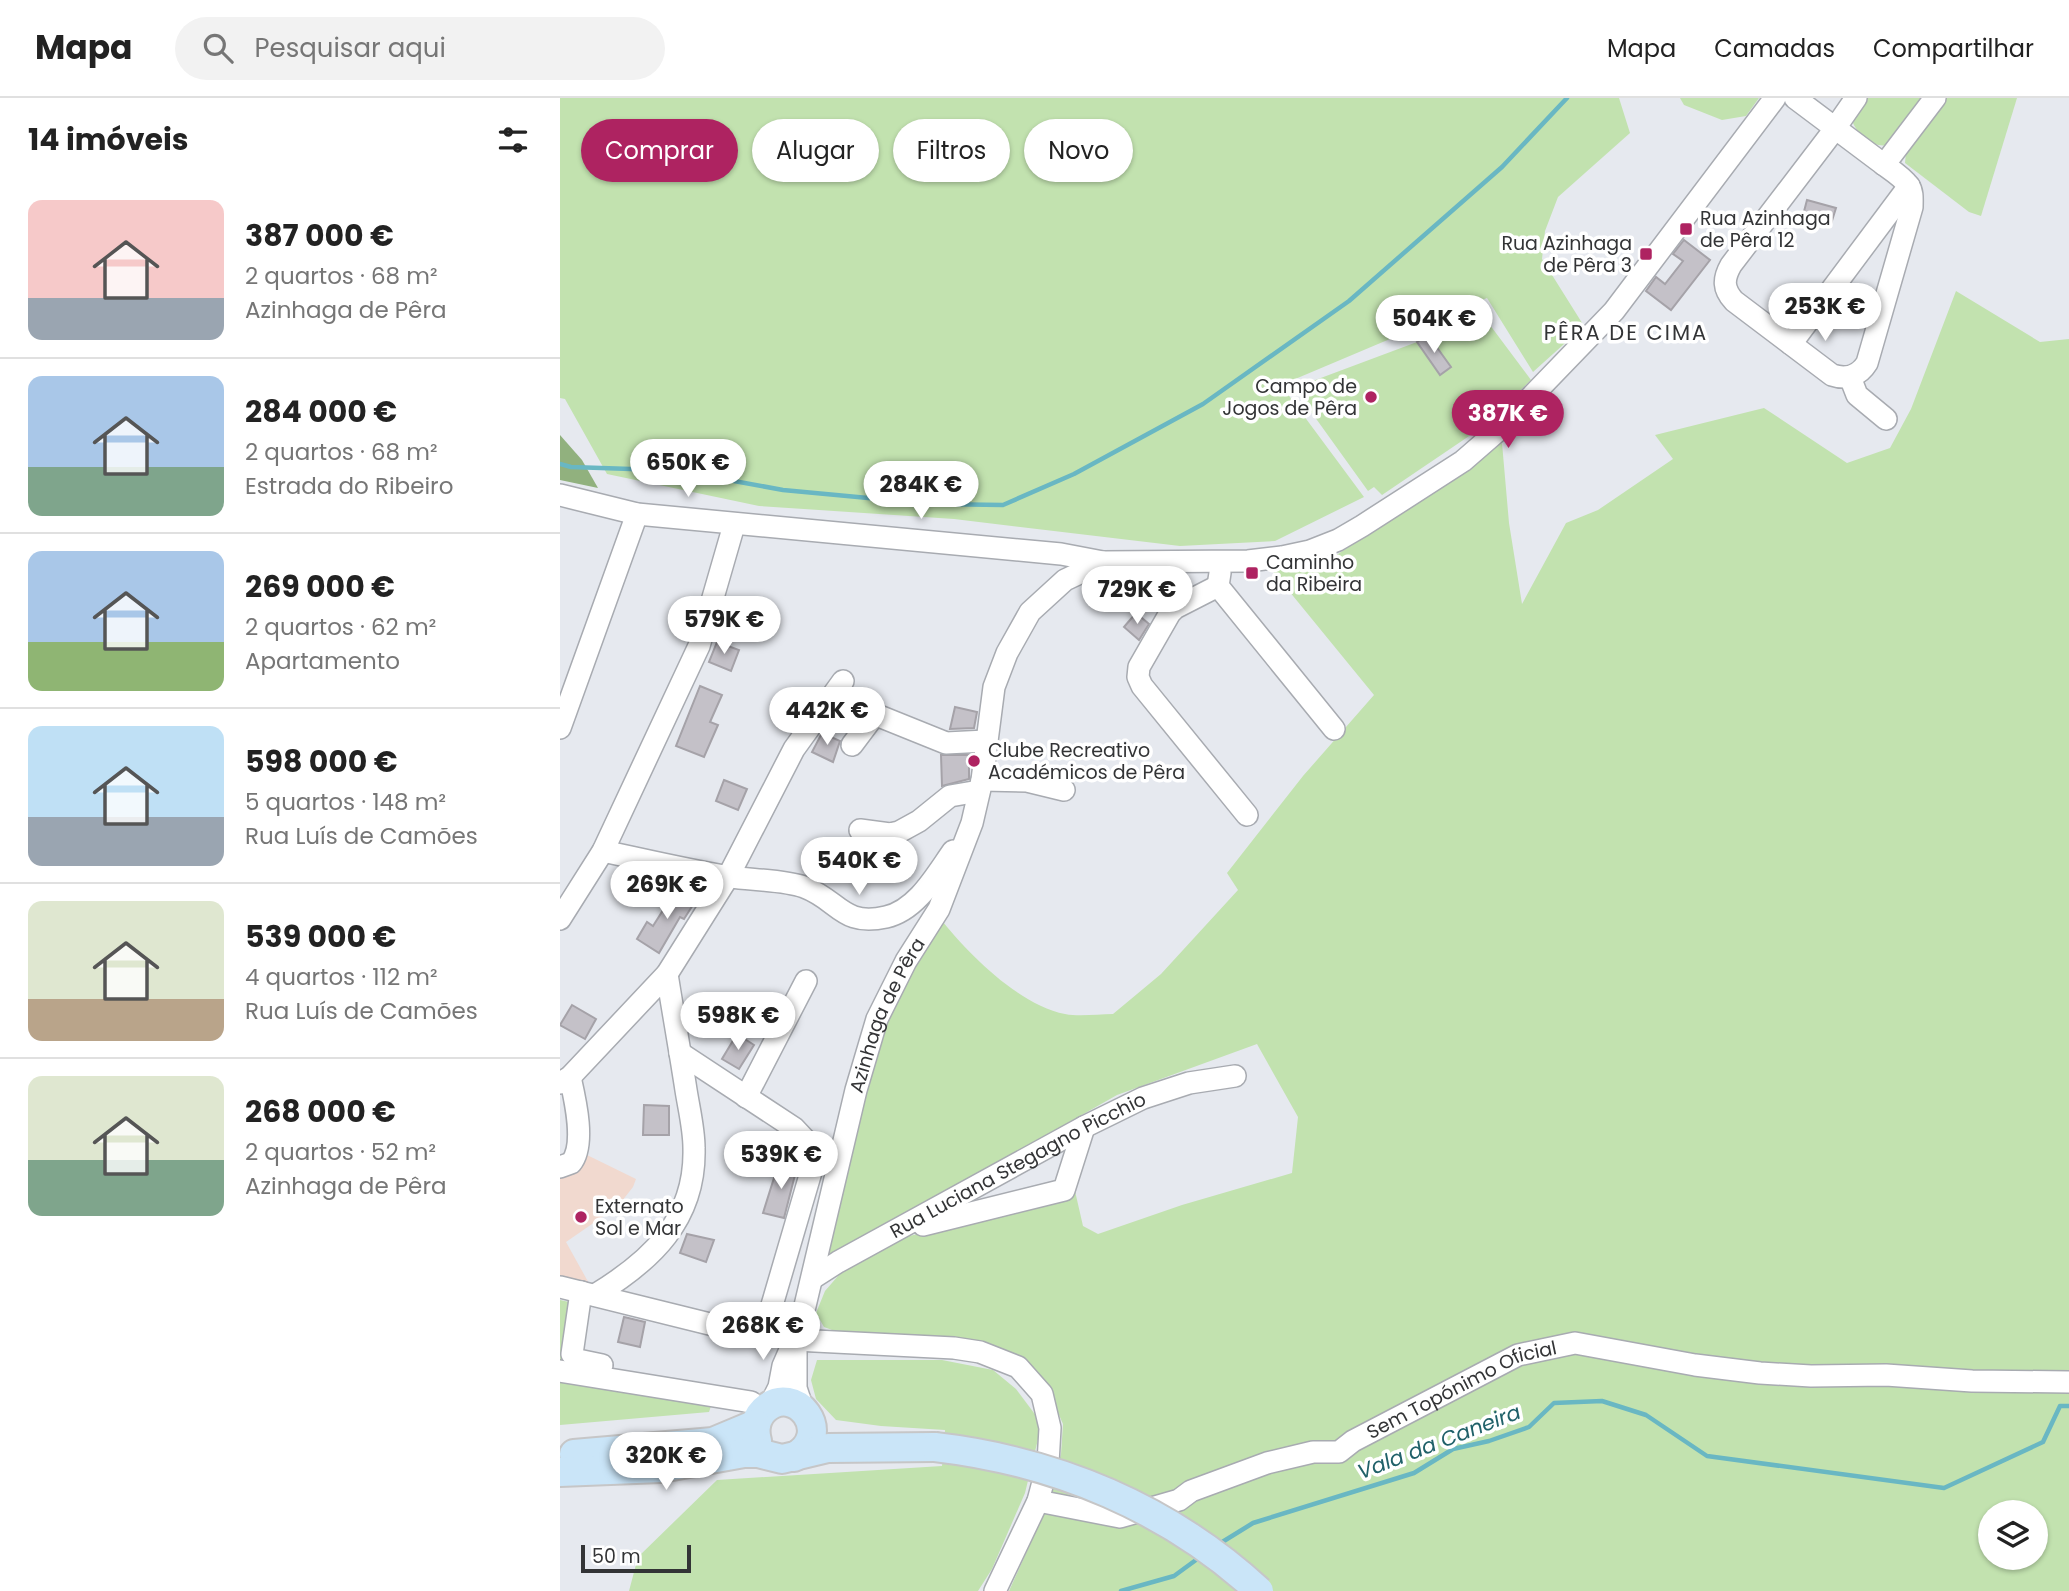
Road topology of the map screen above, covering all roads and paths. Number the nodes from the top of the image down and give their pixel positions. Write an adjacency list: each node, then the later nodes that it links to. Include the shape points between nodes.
1 (1775, 98): 15 (street, Azinhaga de Pêra, via 1614,311 1473,453 1338,540 1282,558)
2 (1795, 98): 5 (street)
3 (1856, 98): 5 (street)
4 (1935, 98): 6 (street)
5 (1834, 127): 6 (street); 8 (street, via 1726,274 1725,288 1734,301)
6 (1884, 165): 7 (street)
7 (1909, 186): 8 (street); 9 (street, via 1912,207 1867,363)
8 (1791, 344): 9 (street, via 1832,375)
9 (1850, 377): 10 (street, via 1857,395)
10 (1886, 419)
11 (560, 495): 12 (street)
12 (637, 514): 13 (street); 18 (street)
13 (734, 525): 14 (street, via 1061,554); 27 (street, via 699,646)
14 (1103, 562): 15 (street, Azinhaga de Pêra); 20 (street, Azinhaga de Pêra, via 1065,580 1030,612 994,687)
15 (1223, 562): 16 (street)
16 (1218, 586): 19 (street); 24 (street, via 1170,613 1139,667 1138,677)
17 (843, 681): 28 (street, via 794,749)
18 (560, 728)
19 (1334, 729)
20 (986, 741): 21 (street, via 946,743 879,716 873,717); 22 (street, Azinhaga de Pêra)
21 (852, 745)
22 (981, 786): 23 (street, via 1027,781); 25 (street, Azinhaga de Pêra); 26 (street, via 950,796 899,832)
23 (1064, 790)
24 (1247, 814)
25 (972, 823): 28 (street, via 906,910 888,917 855,919 802,886); 39 (street, Azinhaga de Pêra, via 939,909 877,1019)
26 (860, 830)
27 (603, 851): 28 (street); 29 (street)
28 (728, 877): 30 (street)
29 (560, 919)
30 (667, 974): 32 (street); 34 (street)
31 (806, 981): 35 (street)
32 (680, 1053): 35 (street); 41 (street, via 694,1144 690,1192 659,1247 634,1270)
33 (1235, 1076): 36 (street, Rua Luciana Stegagno Picchio, via 1189,1083 1143,1098)
34 (565, 1080): 37 (street, via 576,1102 579,1149 571,1163)
35 (746, 1097): 41 (street, via 794,1128 809,1144 811,1172 765,1329 754,1335)
36 (1084, 1127): 38 (street, Rua Luciana Stegagno Picchio); 38 (street, via 1064,1190)
37 (560, 1167)
38 (893, 1232): 39 (street, Rua Luciana Stegagno Picchio)
39 (813, 1279): 42 (street, Azinhaga de Pêra)
40 (560, 1287): 41 (street)
41 (588, 1294): 46 (street, via 572,1349 574,1358)
42 (795, 1340): 47 (street, Azinhaga de Pêra, via 796,1388); 48 (street, Azinhaga de Pêra, via 779,1387); 53 (street, via 954,1348 980,1352 1018,1367 1042,1394 1050,1428 1048,1463)
43 (560, 1371): 48 (street, via 751,1402)
44 (560, 1381): 48 (street, via 726,1406)
45 (2069, 1382): 53 (street, Sem Topónimo Oficial, via 1760,1373 1575,1342 1518,1355 1339,1452 1313,1452 1267,1463 1191,1491 1179,1500 1120,1517)
46 (687, 1384)
47 (806, 1413): 48 (main road, via 783,1402); 49 (main road, via 844,1433); 51 (main road, via 811,1439 805,1450)
48 (761, 1416): 50 (main road, via 713,1442); 51 (main road, via 755,1436 759,1445 766,1454)
49 (935, 1447): 51 (main road, via 828,1448); 55 (main road, bridge, via 1018,1461 1131,1502 1190,1536)
50 (560, 1456)
51 (785, 1458): 52 (main road, via 744,1453 661,1468)
52 (560, 1472)
53 (1038, 1501): 54 (street)
54 (995, 1591)
55 (1259, 1591)

